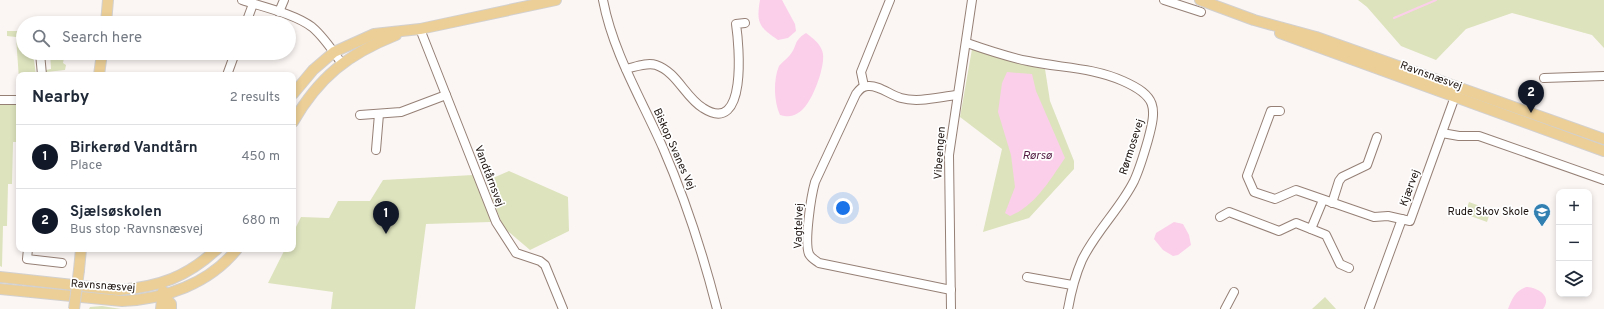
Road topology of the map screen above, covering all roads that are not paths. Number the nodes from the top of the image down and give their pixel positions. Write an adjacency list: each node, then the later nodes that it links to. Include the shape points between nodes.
1 (108, 0): 14 (main road)
2 (242, 0): 11 (street)
3 (284, 0): 12 (street)
4 (556, 0): 20 (main road)
5 (603, 0): 28 (street, Biskop Svanes Vej)
6 (890, 0): 34 (street, via 861,72)
7 (972, 0): 22 (street, Vibeengen)
8 (1164, 0): 10 (street)
9 (1200, 0): 18 (main road, Ravnsnæsvej)
10 (1181, 3): 13 (street)
11 (253, 4): 12 (street); 15 (street)
12 (279, 12): 16 (street)
13 (1201, 12)
14 (107, 16)
15 (249, 16)
16 (288, 16)
17 (296, 20): 23 (street, via 312,27)
18 (1254, 20): 35 (main road, Ravnsnæsvej, via 1316,37); 39 (main road, Ravnsnæsvej, via 1276,32)
19 (745, 23): 28 (street, via 736,24 739,68 734,100 731,106 720,113 702,108 662,68 648,63)
20 (420, 29): 21 (main road); 37 (street, Vandtårnsvej)
21 (407, 31): 23 (main road, via 374,34); 27 (main road, via 378,43)
22 (966, 43): 38 (street, Vibeengen); 66 (street, Rørmosevej, via 1027,61 1093,70 1122,80 1143,91 1152,104 1153,121 1134,181 1083,258)
23 (334, 52): 27 (street); 36 (main road, via 313,70)
24 (41, 60): 29 (street)
25 (101, 60): 30 (main road)
26 (232, 60): 31 (street)
27 (342, 64): 45 (main road, via 306,99)
28 (626, 69): 75 (street, Biskop Svanes Vej, via 687,206)
29 (42, 72)
30 (99, 72)
31 (228, 72)
32 (1604, 76): 33 (street)
33 (1544, 78)
34 (864, 86): 38 (street, via 874,86 911,100); 68 (street, Vagtelvej, via 856,94 815,182 811,196 809,254 819,263)
35 (1459, 87): 39 (street, Kjærvej); 47 (main road, Ravnsnæsvej)
36 (296, 90)
37 (446, 95): 43 (street, via 401,112); 74 (street, Vandtårnsvej, via 496,222 516,253 545,265)
38 (957, 95): 68 (street, Vibeengen, via 949,155)
39 (1455, 97): 46 (street, Kjærvej); 49 (main road, Ravnsnæsvej)
40 (0, 100): 41 (street)
41 (16, 100)
42 (1280, 111): 52 (street, via 1271,111 1247,176 1254,192 1275,199 1296,190)
43 (379, 114): 44 (street); 50 (street)
44 (360, 115)
45 (296, 117)
46 (1442, 133): 51 (street, via 1479,136); 55 (street, Kjærvej, via 1410,221)
47 (1604, 139)
48 (1379, 141): 53 (street, via 1367,165 1342,177)
49 (1603, 149)
50 (376, 150)
51 (1604, 180)
52 (1323, 200): 53 (street); 56 (street)
53 (1332, 203): 55 (street, via 1374,217)
54 (1220, 217): 56 (street, via 1229,212 1279,231 1296,223)
55 (1402, 219): 79 (street, Kjærvej)
56 (1311, 229): 62 (street, via 1326,235 1340,264)
57 (28, 252): 61 (street, via 27,259)
58 (81, 252): 71 (main road, bridge)
59 (213, 252): 65 (main road, Ravnsnæsvej, via 188,271)
60 (234, 252): 70 (main road, Ravnsnæsvej, via 198,281)
61 (62, 263)
62 (1349, 268)
63 (0, 277): 65 (main road, Ravnsnæsvej, via 119,290)
64 (1028, 277): 66 (street)
65 (162, 284): 70 (main road)
66 (1072, 285): 77 (street, Rørmosevej)
67 (0, 289): 70 (main road, Ravnsnæsvej, via 122,301)
68 (951, 290): 76 (street, Vibeengen)
69 (1234, 292): 78 (street)
70 (164, 296): 72 (main road); 73 (main road, via 171,304)
71 (74, 309)
72 (161, 309)
73 (171, 309)
74 (563, 309)
75 (717, 309)
76 (951, 309)
77 (1068, 309)
78 (1225, 309)
79 (1369, 309)

